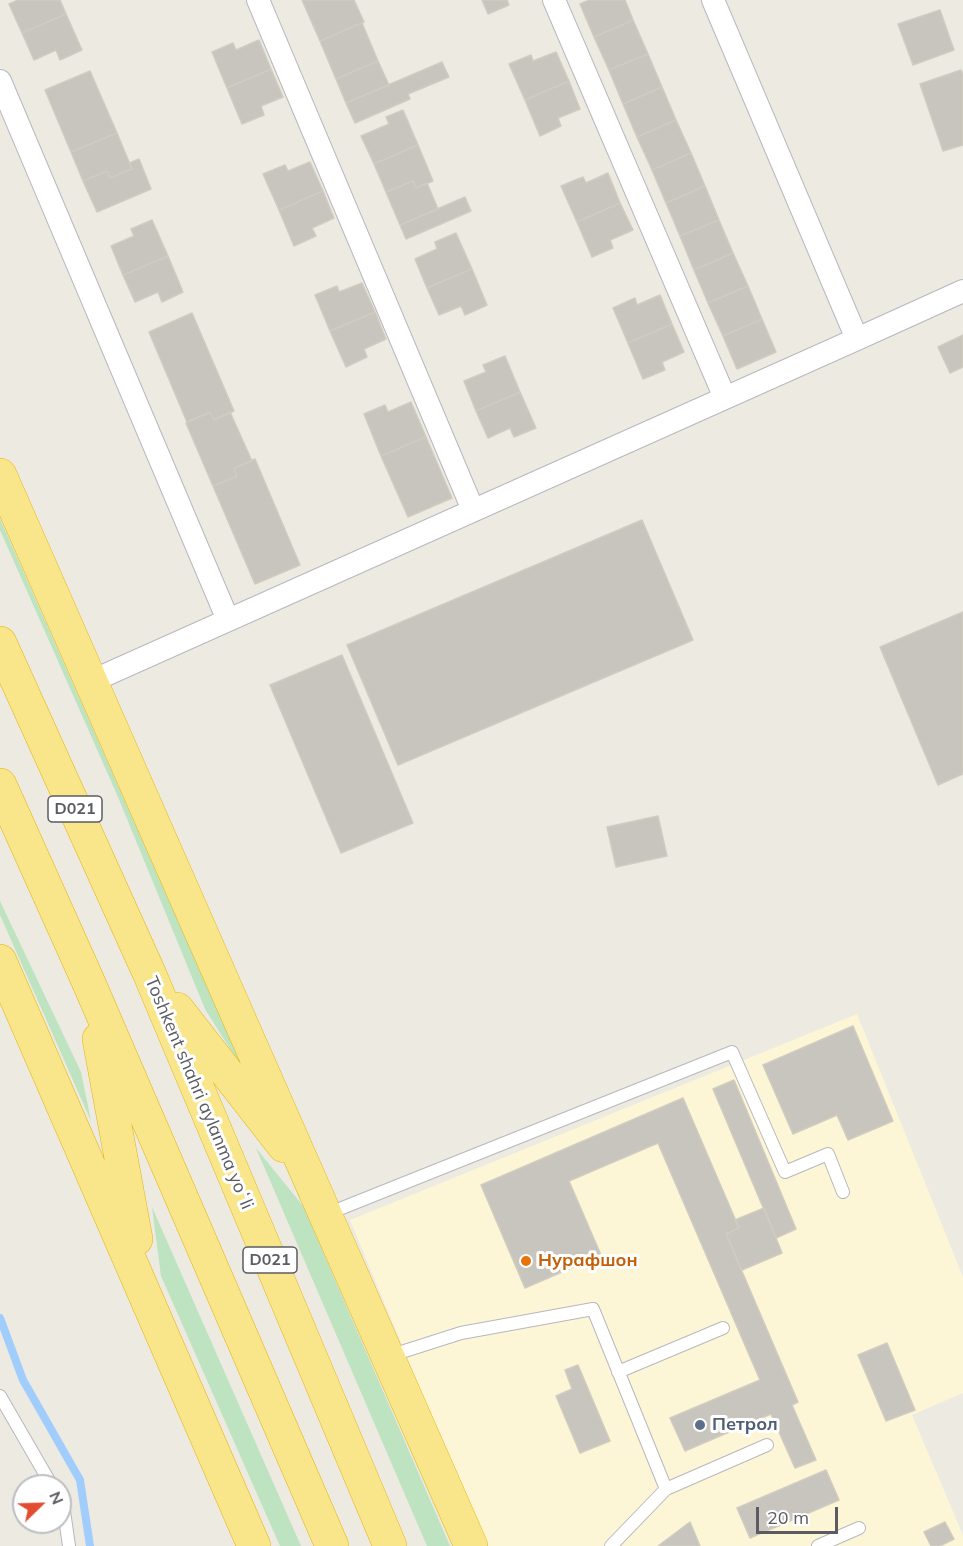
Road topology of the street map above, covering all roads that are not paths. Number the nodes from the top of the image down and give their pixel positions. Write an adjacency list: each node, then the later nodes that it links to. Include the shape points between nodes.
1 (258, 0): 9 (street)
2 (554, 0): 7 (street)
3 (713, 0): 6 (street)
4 (0, 81): 10 (street)
5 (963, 291): 6 (street)
6 (857, 339): 7 (street)
7 (724, 398): 9 (street)
8 (0, 475): 13 (highway)
9 (473, 510): 10 (street)
10 (228, 620): 13 (street)
11 (0, 643): 12 (highway, Toshkent shahri aylanma yoʻli / D021)
12 (7, 671): 16 (highway, Toshkent shahri aylanma yoʻli / D021)
13 (92, 681): 18 (highway)
14 (0, 785): 17 (highway, D021)
15 (0, 961): 21 (highway)
16 (150, 975): 18 (highway); 32 (highway, Toshkent shahri aylanma yoʻli / D021)
17 (88, 981): 21 (highway); 31 (highway, D021)
18 (314, 1184): 20 (highway)
19 (843, 1192): 20 (lane, via 828,1154 785,1172 732,1052)
20 (327, 1214): 23 (highway)
21 (146, 1294): 30 (highway)
22 (723, 1328): 24 (lane)
23 (388, 1356): 24 (lane, via 461,1333 593,1309); 33 (highway)
24 (618, 1372): 28 (lane)
25 (0, 1396): 27 (lane)
26 (767, 1445): 28 (lane)
27 (45, 1474)
28 (666, 1489): 34 (lane)
29 (859, 1528): 35 (lane)
30 (254, 1546)
31 (332, 1546)
32 (390, 1546)
33 (471, 1546)
34 (611, 1546)
35 (818, 1546)

